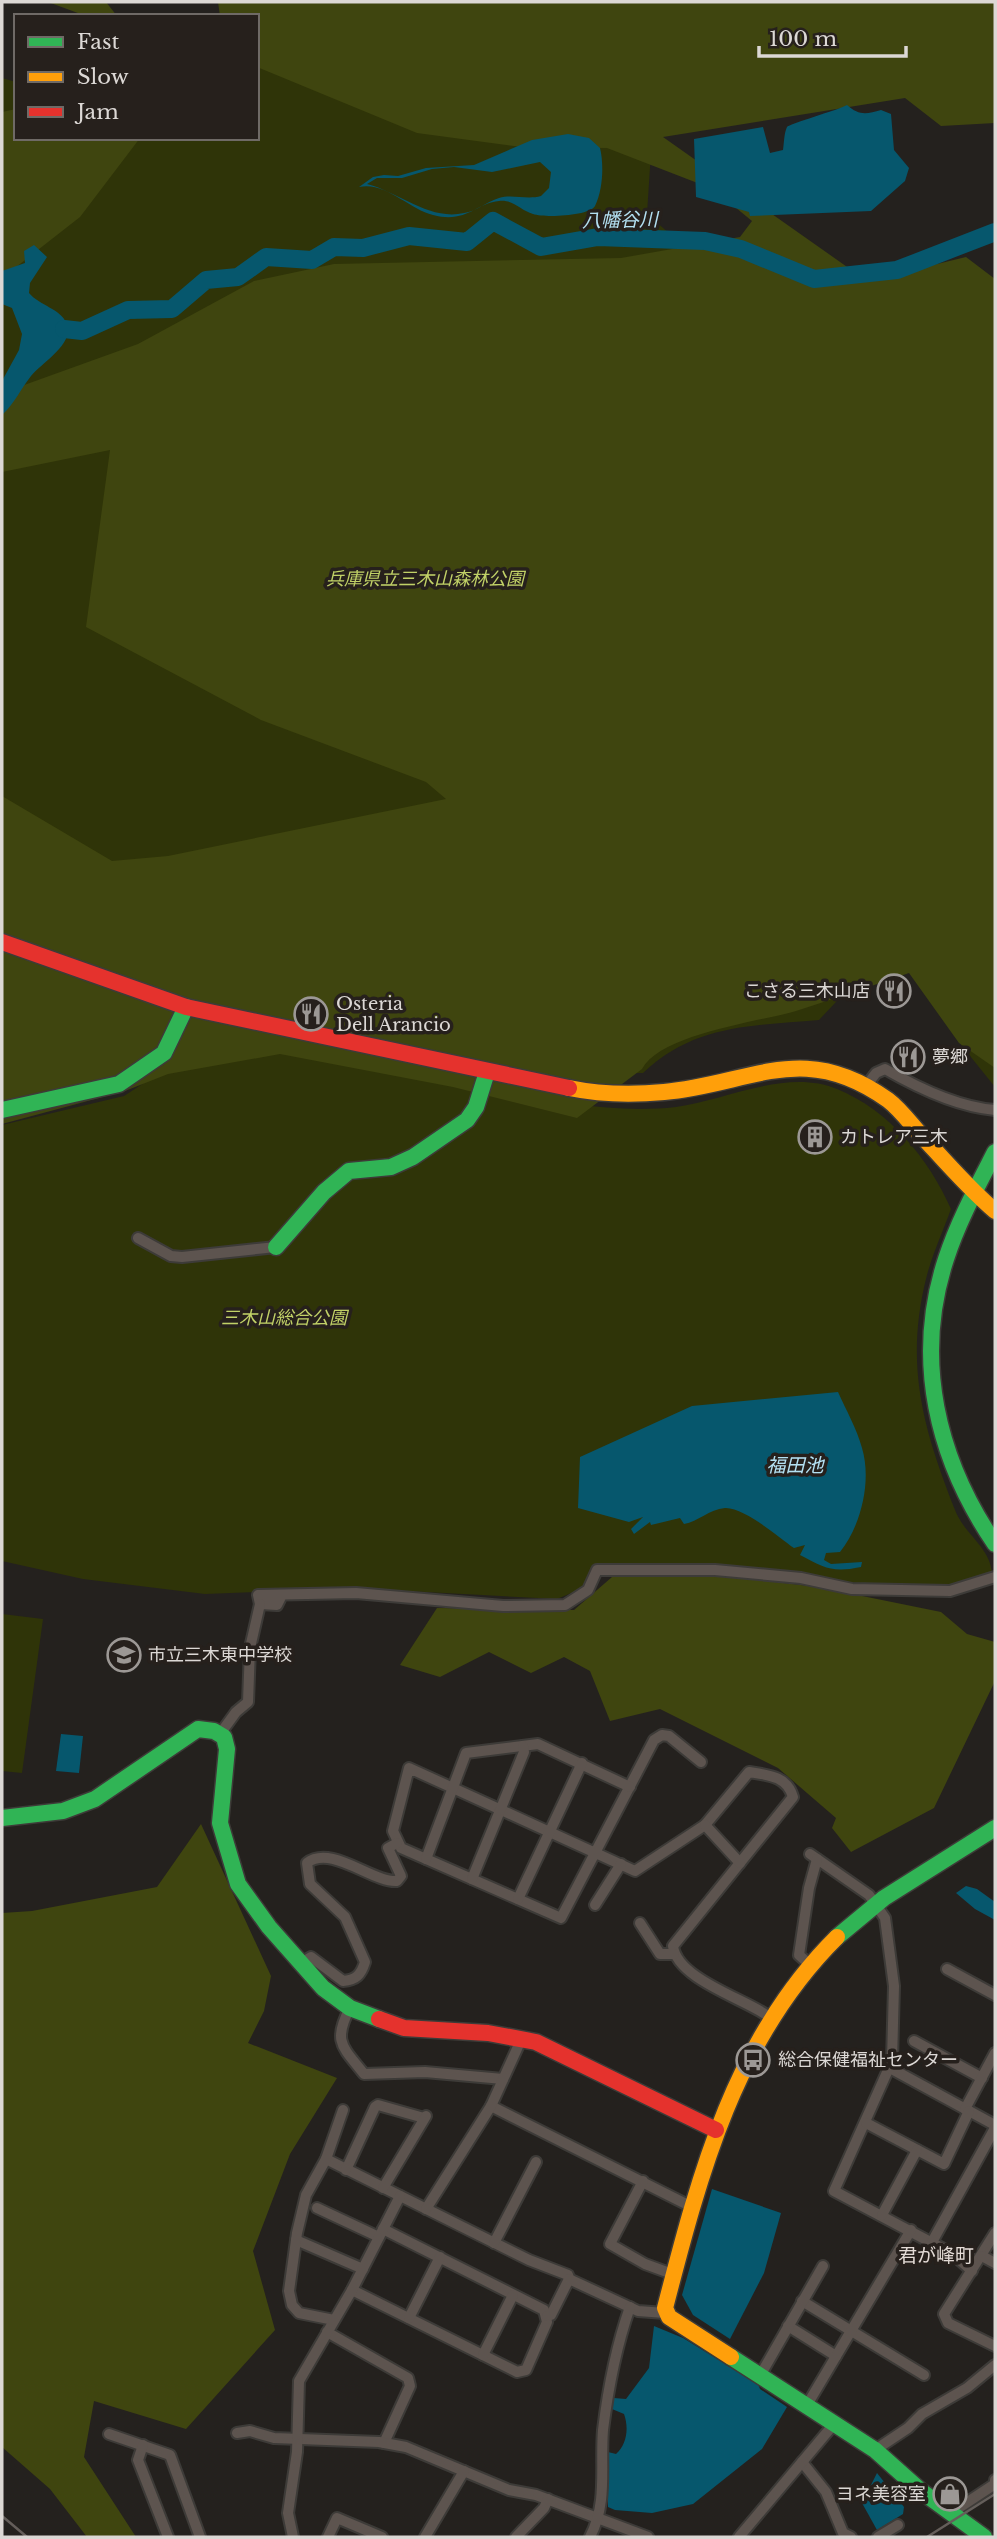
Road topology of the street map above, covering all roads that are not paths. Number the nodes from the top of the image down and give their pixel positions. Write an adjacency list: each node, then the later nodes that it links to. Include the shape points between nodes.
1 (2, 942): 2 (street)
2 (186, 1007): 3 (street); 5 (street, via 164,1053 119,1084)
3 (487, 1072): 4 (street, via 588,1092 664,1093 771,1069 808,1068 844,1074); 11 (street, via 467,1120 391,1167 349,1171)
4 (866, 1086): 6 (street, via 886,1069 924,1089); 8 (street, via 890,1101)
5 (2, 1110)
6 (995, 1110)
7 (995, 1152): 8 (street)
8 (974, 1193): 9 (street); 12 (street, via 941,1274 930,1354 934,1406 947,1461 976,1519)
9 (995, 1211)
10 (138, 1238): 11 (street, via 182,1257)
11 (276, 1247)
12 (995, 1544)
13 (995, 1577): 14 (street, via 950,1591 852,1589 802,1578 715,1570 597,1570 588,1590 565,1605 503,1606 356,1593 258,1595 248,1702)
14 (220, 1734): 21 (street, via 198,1729 95,1799 63,1811); 36 (street, via 227,1749 220,1809 226,1851 238,1884)
15 (523, 1746): 17 (street, via 538,1744); 19 (street, via 466,1753); 20 (street)
16 (701, 1762): 18 (street, via 663,1735 654,1741)
17 (582, 1763): 18 (street); 24 (street)
18 (630, 1787): 26 (street)
19 (452, 1788): 20 (street); 25 (street, via 409,1768 393,1832); 27 (street)
20 (500, 1810): 24 (street); 30 (street)
21 (2, 1818)
22 (705, 1825): 28 (street); 28 (street, via 749,1772 779,1779 790,1787 793,1797); 29 (street, via 635,1871)
23 (994, 1831): 33 (street)
24 (549, 1832): 26 (street); 31 (street)
25 (397, 1843): 27 (street); 36 (street, via 388,1848 401,1876 397,1881 330,1860 318,1858 307,1863 310,1884 345,1917 366,1962 362,1973 343,1981 317,1959)
26 (596, 1853): 29 (street); 31 (street, via 561,1918)
27 (426, 1859): 30 (street)
28 (740, 1863): 35 (street, via 673,1947)
29 (621, 1864): 32 (street)
30 (472, 1879): 31 (street)
31 (518, 1899)
32 (595, 1905)
33 (876, 1905): 37 (street); 37 (street, via 869,1895 813,1856 799,1955); 45 (street, via 885,1918 894,1986)
34 (640, 1923): 35 (street, via 660,1954)
35 (674, 1954): 41 (street, via 704,1981)
36 (301, 1963): 40 (street, via 323,1988)
37 (808, 1964): 41 (street)
38 (947, 1969): 39 (street)
39 (995, 1995)
40 (350, 2008): 42 (street, via 404,2028 488,2033); 47 (street, via 339,2030 339,2043 364,2074 425,2072)
41 (768, 2016): 53 (street, via 745,2057)
42 (521, 2040): 47 (street); 53 (street, via 536,2042)
43 (914, 2041): 46 (street)
44 (995, 2053): 46 (street)
45 (890, 2068): 50 (street); 51 (street)
46 (982, 2078): 50 (street)
47 (503, 2079): 48 (street)
48 (491, 2106): 58 (street); 63 (street)
49 (343, 2110): 55 (street)
50 (967, 2110): 52 (street); 54 (street, via 944,2164)
51 (866, 2123): 54 (street); 64 (street, via 834,2191)
52 (995, 2127): 70 (street)
53 (716, 2130): 62 (street)
54 (917, 2150): 64 (street)
55 (326, 2160): 57 (street); 68 (street, via 306,2195)
56 (536, 2162): 69 (street)
57 (346, 2170): 59 (street); 59 (street, via 375,2107 425,2117)
58 (643, 2182): 62 (street); 77 (street, via 610,2244)
59 (383, 2188): 60 (street)
60 (400, 2196): 63 (street); 66 (street)
61 (317, 2208): 66 (street)
62 (694, 2208): 77 (street)
63 (426, 2209): 69 (street)
64 (882, 2215): 65 (street)
65 (911, 2230): 70 (street); 88 (street)
66 (381, 2233): 72 (street); 75 (street)
67 (995, 2233): 71 (street)
68 (296, 2240): 75 (street); 86 (street, via 289,2291 292,2305 299,2313)
69 (494, 2242): 78 (street)
70 (932, 2242): 76 (street)
71 (982, 2256): 73 (street); 76 (street)
72 (440, 2257): 80 (street); 85 (street)
73 (995, 2263)
74 (823, 2266): 81 (street)
75 (363, 2269): 79 (street)
76 (972, 2271): 90 (street, via 944,2314 948,2323)
77 (675, 2275): 83 (street)
78 (569, 2279): 82 (street); 84 (street)
79 (352, 2290): 85 (street); 86 (street)
80 (513, 2295): 84 (street, via 544,2310); 91 (street)
81 (802, 2301): 87 (street); 88 (street)
82 (630, 2307): 83 (street); 109 (street, via 610,2384)
83 (665, 2313): 94 (street)
84 (547, 2316): 91 (street, via 526,2370 517,2372)
85 (409, 2318): 91 (street)
86 (334, 2320): 89 (street)
87 (788, 2326): 92 (street); 94 (street)
88 (851, 2331): 92 (street); 95 (street)
89 (327, 2332): 100 (street, via 297,2386); 101 (street, via 408,2378 410,2386)
90 (995, 2346)
91 (483, 2355)
92 (836, 2356): 96 (street)
93 (995, 2365): 103 (street)
94 (761, 2374): 96 (street)
95 (924, 2375)
96 (807, 2405): 97 (street)
97 (834, 2424): 103 (street); 104 (street)
98 (237, 2433): 100 (street)
99 (109, 2434): 102 (street)
100 (297, 2438): 101 (street); 113 (street, via 288,2513)
101 (384, 2443): 105 (street)
102 (143, 2445): 111 (street, via 138,2460); 112 (street, via 170,2455)
103 (875, 2449): 108 (street)
104 (802, 2462): 120 (street); 121 (street, via 825,2492 843,2532)
105 (464, 2471): 107 (street, via 509,2490); 116 (street)
106 (995, 2480): 108 (street)
107 (548, 2499): 109 (street); 117 (street)
108 (951, 2513): 123 (street)
109 (598, 2519): 118 (street); 119 (street)
110 (898, 2525): 122 (street)
111 (168, 2537)
112 (200, 2537)
113 (293, 2537)
114 (328, 2537): 115 (street, via 337,2518)
115 (382, 2537)
116 (425, 2537)
117 (516, 2537)
118 (590, 2537)
119 (648, 2537)
120 (739, 2537)
121 (851, 2537)
122 (878, 2537)
123 (984, 2537)

